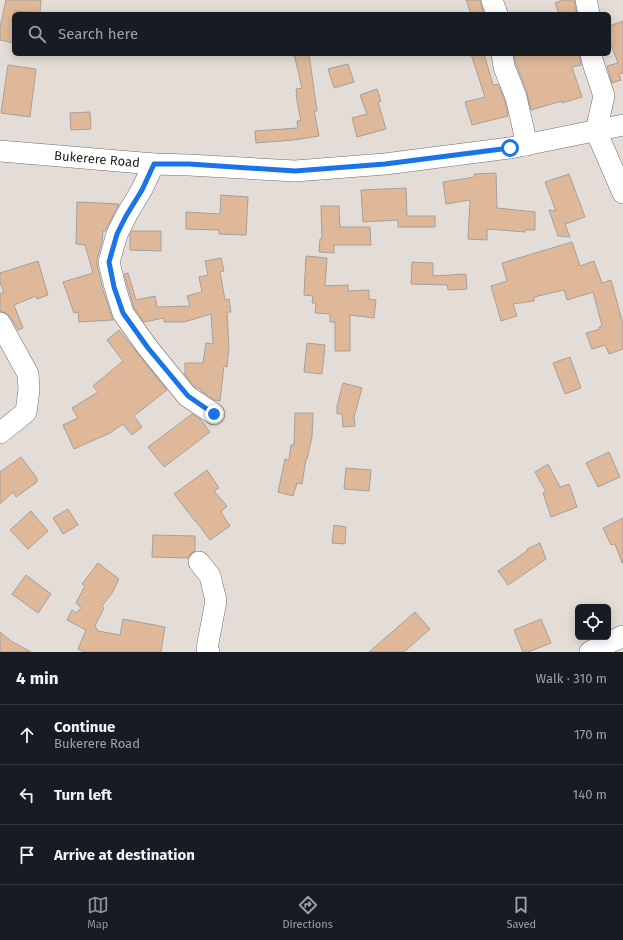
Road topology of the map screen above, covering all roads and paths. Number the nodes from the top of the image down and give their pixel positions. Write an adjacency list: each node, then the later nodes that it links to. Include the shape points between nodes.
1 (492, 0): 3 (street)
2 (586, 0): 4 (street)
3 (495, 12)
4 (589, 12)
5 (502, 56): 9 (street, via 516,97)
6 (592, 56): 8 (street, via 604,96)
7 (623, 125): 8 (street, Bukerere Road)
8 (596, 131): 9 (street, Bukerere Road); 12 (street)
9 (527, 145): 11 (street, Bukerere Road, via 385,164 295,171)
10 (0, 151): 11 (street, Bukerere Road)
11 (154, 164): 14 (street, via 117,234 109,262 114,287 123,313 148,348 188,396)
12 (623, 193)
13 (0, 323): 15 (street, via 28,374 29,390 26,412)
14 (214, 414)
15 (0, 432)
16 (200, 562): 18 (street, via 210,576 216,601)
17 (623, 636): 19 (street)
18 (209, 652)
19 (590, 652)

